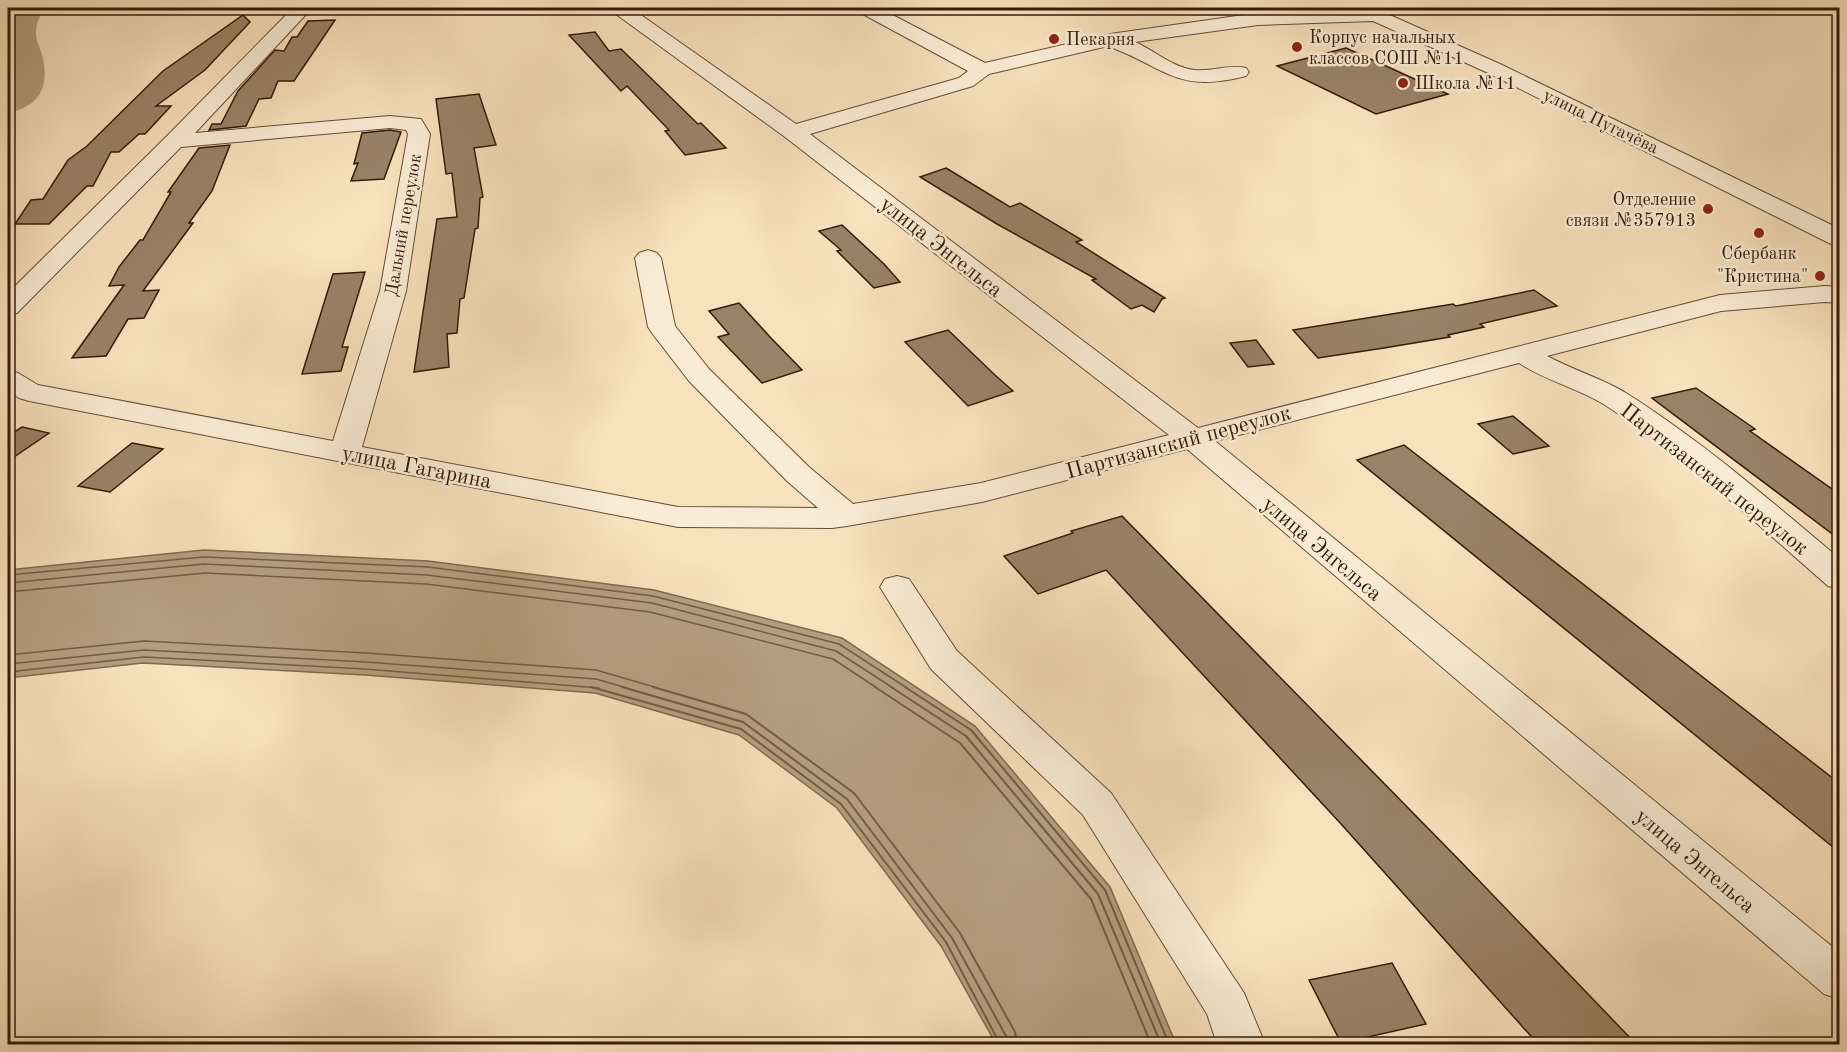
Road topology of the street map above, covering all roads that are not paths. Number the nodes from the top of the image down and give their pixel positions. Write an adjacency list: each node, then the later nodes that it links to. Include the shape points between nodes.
1 (303, 8): 9 (street)
2 (620, 8): 8 (street, улица Энгельса)
3 (866, 8): 6 (street)
4 (1369, 11): 5 (street, via 1258,19); 10 (street, улица Пугачёва)
5 (1110, 40): 6 (street); 7 (street, via 1185,77 1211,78)
6 (982, 70): 8 (street, via 966,82)
7 (1239, 72)
8 (794, 132): 16 (street, улица Энгельса)
9 (175, 141): 13 (street); 17 (street, Дальний переулок, via 390,122 412,124 419,134 393,291)
10 (1839, 239)
11 (648, 258): 18 (street, via 662,327 699,375)
12 (1839, 295): 14 (street, Партизанский переулок, via 1719,303)
13 (8, 307)
14 (1522, 352): 16 (street, Партизанский переулок); 19 (street, Партизанский переулок, via 1539,364 1613,398 1675,441)
15 (15, 392): 17 (street, улица Гагарина)
16 (1191, 437): 18 (street, Партизанский переулок, via 982,492); 21 (street, улица Энгельса)
17 (345, 453): 18 (street, улица Гагарина, via 678,517)
18 (839, 517)
19 (1839, 578)
20 (897, 586): 22 (street, via 944,660 1097,804 1228,1007)
21 (1839, 980)
22 (1241, 1044)

